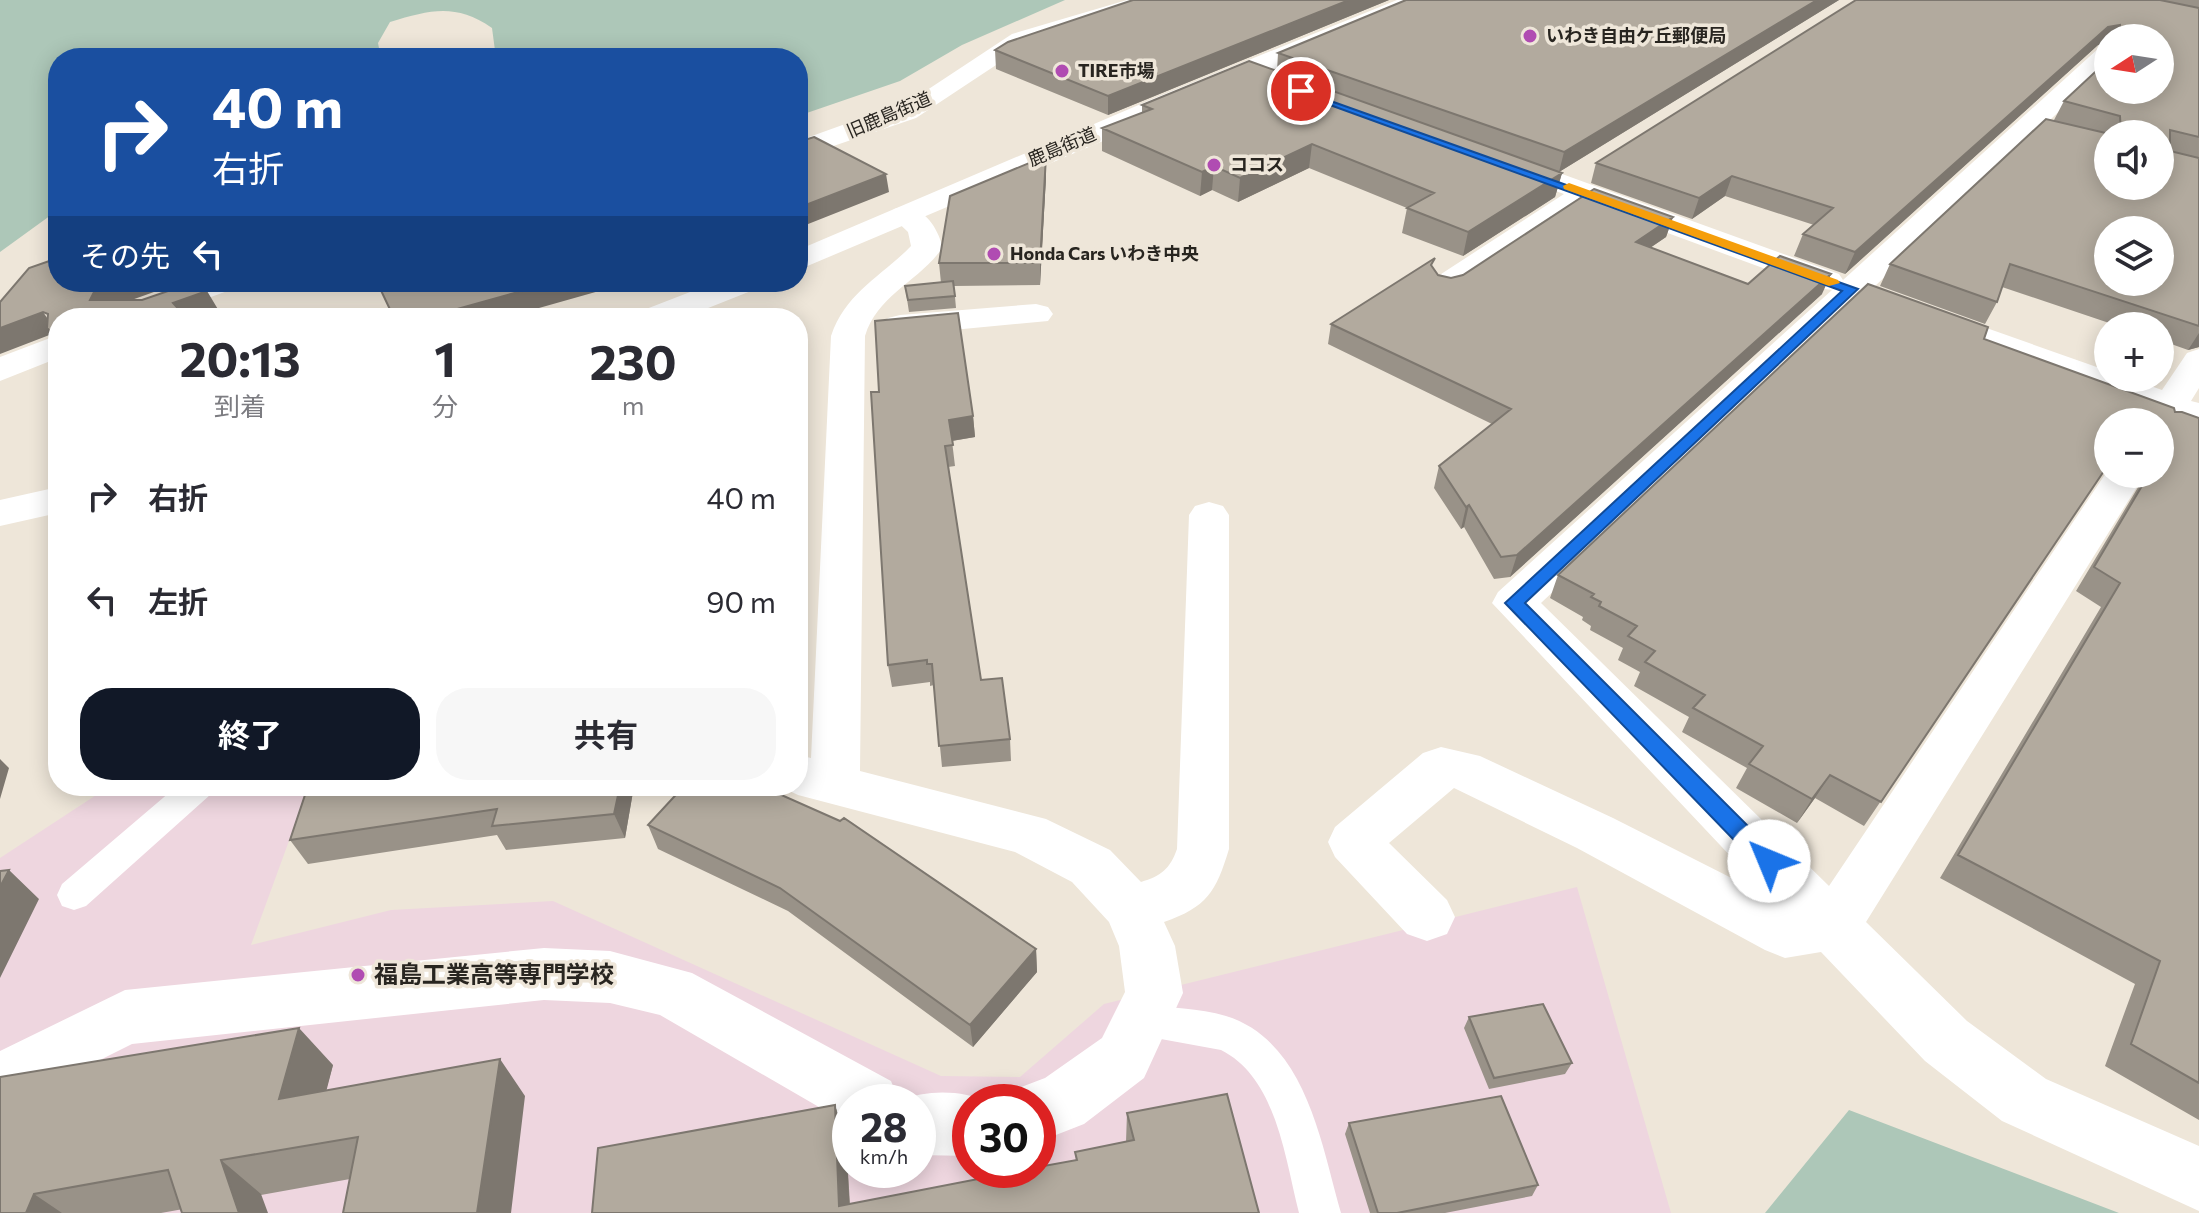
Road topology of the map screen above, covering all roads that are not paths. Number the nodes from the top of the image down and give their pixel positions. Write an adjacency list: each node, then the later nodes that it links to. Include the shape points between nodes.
1 (1151, 0): 6 (street, 旧鹿島街道, via 1020,39 921,105)
2 (1417, 0): 4 (street, 鹿島街道)
3 (2094, 68): 14 (street)
4 (1242, 70): 5 (street); 9 (street, 鹿島街道)
5 (1286, 86)
6 (808, 147)
7 (1476, 153): 8 (street)
8 (1580, 182): 11 (street); 14 (street)
9 (905, 215): 10 (street, 鹿島街道); 18 (street, via 922,229 927,247 857,308)
10 (808, 257)
11 (1446, 285)
12 (194, 292): 15 (street)
13 (719, 292): 16 (street)
14 (1875, 298): 22 (street); 32 (street, via 1514,603)
15 (150, 308)
16 (679, 308)
17 (1036, 314): 18 (street)
18 (849, 330): 27 (street)
19 (48, 349): 21 (street)
20 (2199, 360): 22 (street)
21 (0, 370)
22 (2176, 414)
23 (2116, 488): 32 (street)
24 (48, 502): 25 (street)
25 (0, 513)
26 (1209, 515): 30 (street, via 1203,849 1195,878 1180,893)
27 (816, 780): 30 (street, via 1028,834 1091,866)
28 (188, 796): 29 (lane)
29 (74, 895)
30 (1131, 908): 33 (street, via 1147,946 1154,993)
31 (1427, 917): 32 (street, via 1354,842 1441,767 1462,770 1595,833 1785,933)
32 (1833, 926): 37 (street, via 1946,1041 2024,1100)
33 (1141, 1021): 36 (street, via 1123,1058); 38 (lane, via 1230,1034 1270,1063)
34 (837, 1084): 35 (street, via 672,992 610,977 544,974 125,1017 31,1064)
35 (0, 1089)
36 (1056, 1105)
37 (2199, 1179)
38 (1320, 1213)

